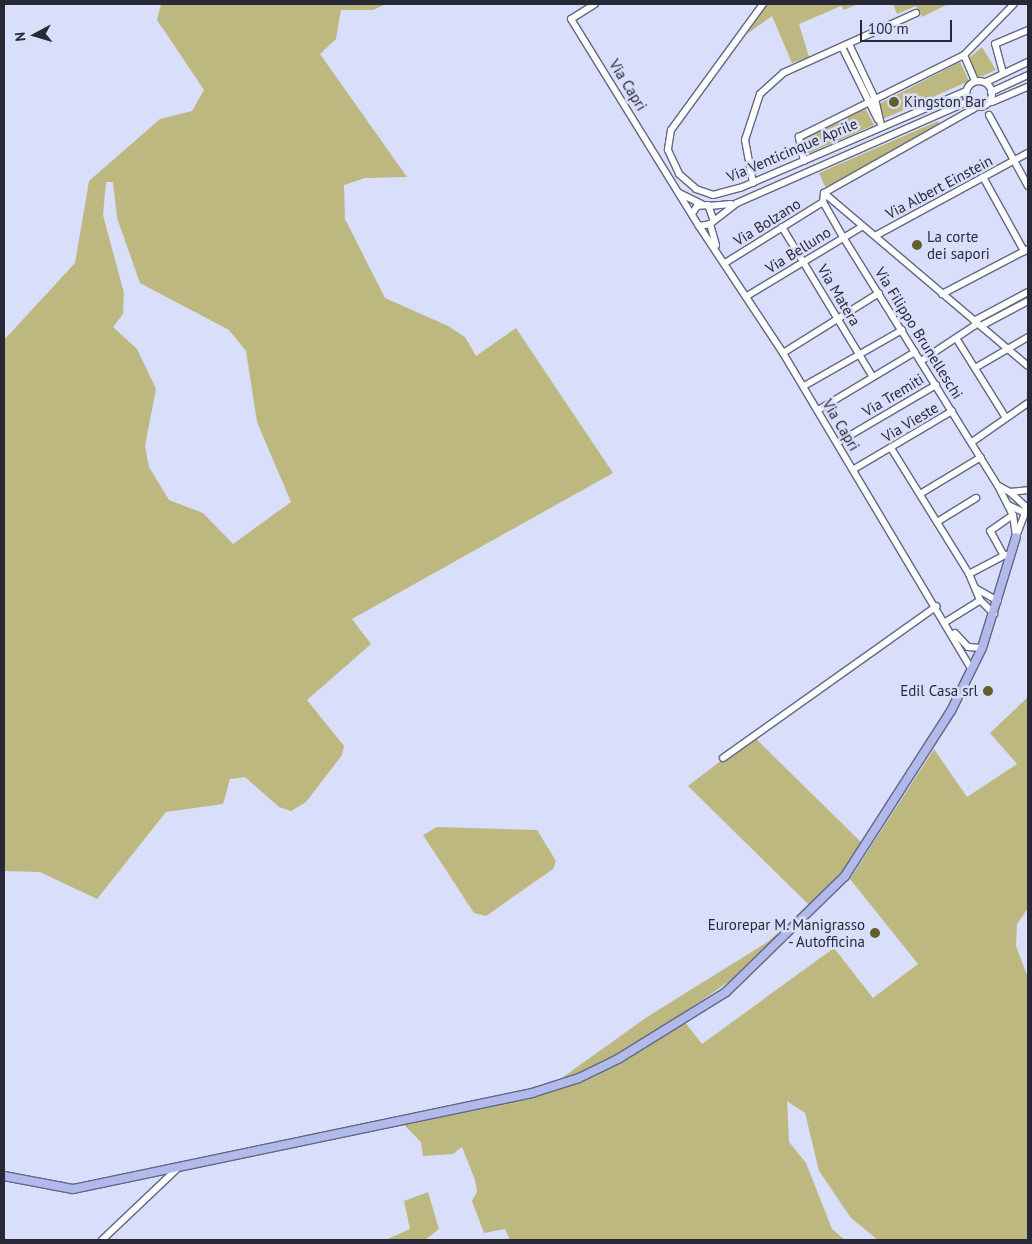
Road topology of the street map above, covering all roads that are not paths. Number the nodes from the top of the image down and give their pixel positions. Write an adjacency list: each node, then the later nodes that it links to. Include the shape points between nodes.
1 (596, 4): 30 (street, Via Capri, via 572,19)
2 (763, 4): 28 (street, Via Venticinque Aprile, via 671,130 668,150 679,174 696,189 712,195)
3 (1014, 4): 8 (street)
4 (916, 13): 6 (street)
5 (1028, 30): 10 (street, via 995,44)
6 (849, 44): 7 (street); 17 (street)
7 (842, 47): 19 (street); 28 (street, via 784,74 760,94 744,140)
8 (964, 55): 12 (street); 17 (street)
9 (1028, 62): 10 (street)
10 (1003, 72): 13 (street)
11 (1028, 75): 16 (street)
12 (975, 81): 13 (street); 15 (street)
13 (986, 82): 16 (street)
14 (1028, 87): 20 (street)
15 (966, 92): 18 (street); 23 (street, Via Venticinque Aprile)
16 (991, 92): 20 (street)
17 (875, 99): 19 (street); 23 (street)
18 (970, 101): 21 (street); 33 (street)
19 (868, 103): 23 (street); 26 (street, via 800,137)
20 (990, 103): 21 (street); 22 (street)
21 (979, 108): 22 (street); 31 (street)
22 (989, 115): 25 (street)
23 (881, 126): 26 (street, Via Venticinque Aprile)
24 (1028, 153): 25 (street, Via Albert Einstein)
25 (1014, 160): 27 (street, Via Albert Einstein); 29 (street)
26 (804, 161): 28 (street, Via Venticinque Aprile)
27 (983, 177): 40 (street, Via Albert Einstein); 42 (street)
28 (753, 183)
29 (1028, 186)
30 (676, 191): 34 (street); 35 (street, Via Capri)
31 (824, 193): 32 (street); 38 (street)
32 (823, 202): 39 (street, Via Bolzano); 41 (street, Via Filippo Brunelleschi)
33 (737, 203): 34 (street); 36 (street)
34 (705, 205): 35 (street); 36 (street, Via Capri)
35 (692, 214): 37 (street, Via Capri)
36 (711, 222): 37 (street); 43 (street, Via Capri)
37 (699, 226): 43 (street, Via Capri)
38 (863, 226): 40 (street); 41 (street, Via Belluno)
39 (782, 227): 43 (street, Via Bolzano); 44 (street, Via Matera)
40 (874, 236): 47 (street)
41 (843, 237): 44 (street, Via Belluno); 46 (street, Via Filippo Brunelleschi)
42 (1026, 250): 47 (street)
43 (723, 260): 48 (street, Via Capri)
44 (804, 262): 48 (street, Via Belluno); 50 (street, Via Matera)
45 (1028, 292): 51 (street)
46 (879, 293): 50 (street); 52 (street, Via Filippo Brunelleschi)
47 (942, 294): 51 (street)
48 (747, 296): 56 (street, Via Capri)
49 (1028, 301): 51 (street)
50 (838, 318): 56 (street); 58 (street, Via Matera)
51 (977, 324): 54 (street); 55 (street)
52 (902, 330): 57 (street, Via Filippo Brunelleschi); 58 (street)
53 (1028, 337): 55 (street)
54 (956, 338): 59 (street); 61 (street)
55 (1006, 347): 60 (street); 61 (street)
56 (784, 352): 64 (street, Via Capri)
57 (915, 352): 59 (street, Via Filippo Brunelleschi); 62 (street)
58 (860, 354): 62 (street, Via Matera); 64 (street)
59 (921, 361): 63 (street, Via Filippo Brunelleschi)
60 (1028, 366)
61 (975, 368): 68 (street)
62 (873, 377): 66 (street)
63 (936, 385): 67 (street, Via Filippo Brunelleschi); 70 (street, Via Tremiti)
64 (804, 386): 66 (street, Via Capri)
65 (1028, 403): 68 (street)
66 (818, 410): 70 (street, Via Capri)
67 (952, 410): 69 (street, Via Filippo Brunelleschi); 71 (street, Via Vieste)
68 (1006, 418): 69 (street)
69 (972, 442): 72 (street, Via Filippo Brunelleschi)
70 (837, 443): 73 (street, Via Capri)
71 (891, 448): 73 (street, Via Vieste); 77 (street)
72 (981, 457): 74 (street, Via Filippo Brunelleschi); 77 (street)
73 (854, 469): 91 (street, Via Capri)
74 (998, 486): 76 (street); 79 (street, Via Filippo Brunelleschi)
75 (1028, 490): 76 (street)
76 (1010, 492): 80 (street)
77 (920, 494): 82 (street)
78 (976, 498): 82 (street)
79 (1006, 502): 80 (street); 81 (street, Via Filippo Brunelleschi)
80 (1027, 509): 83 (street)
81 (1013, 516): 84 (street, Via Filippo Brunelleschi); 85 (street, via 990,531)
82 (937, 522): 87 (street)
83 (1025, 524): 84 (street)
84 (1016, 537): 86 (main road)
85 (1003, 554): 86 (street); 87 (street)
86 (1011, 557): 90 (main road)
87 (969, 574): 88 (street)
88 (976, 589): 89 (street); 90 (street)
89 (980, 600): 92 (street); 93 (street)
90 (998, 601): 92 (main road)
91 (937, 606): 93 (street, Via Capri); 96 (street)
92 (994, 614): 94 (main road)
93 (948, 624): 94 (street, Via Capri, via 968,647); 95 (street, Via Capri)
94 (982, 648): 95 (main road)
95 (972, 670): 97 (main road, via 951,711 845,876 718,997 618,1059 561,1084)
96 (723, 758)
97 (180, 1166): 98 (main road, via 73,1188); 99 (street)
98 (4, 1176)
99 (102, 1240)

